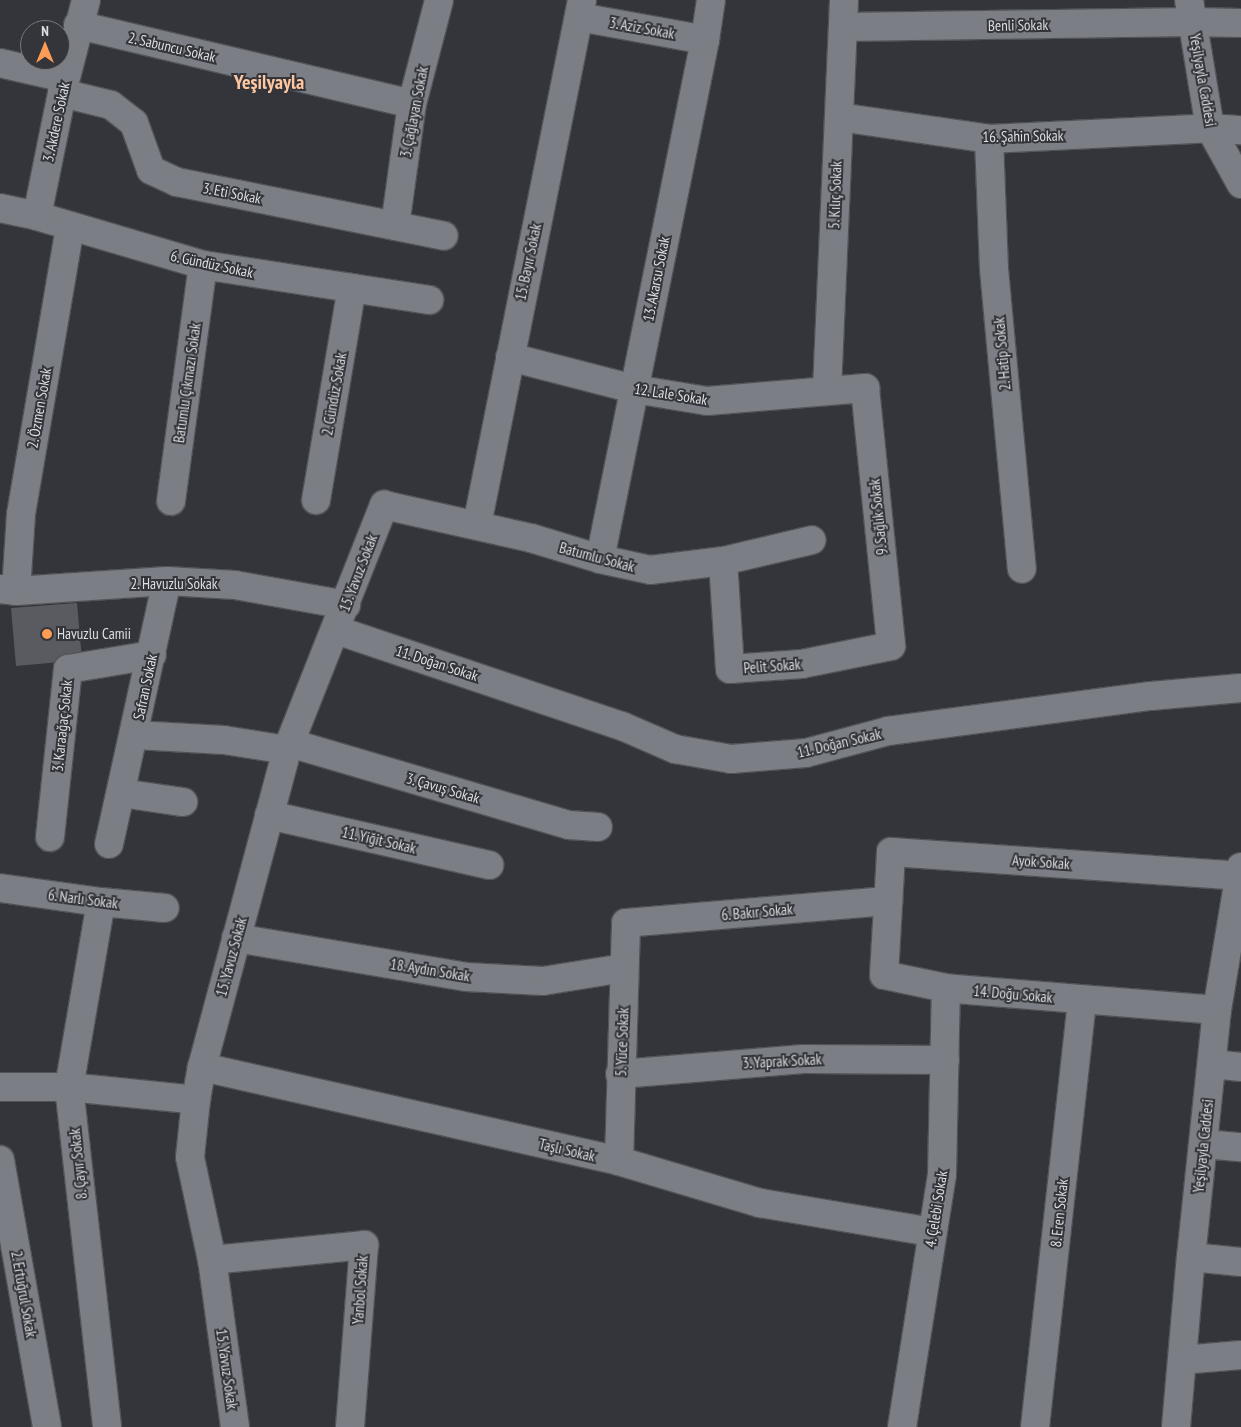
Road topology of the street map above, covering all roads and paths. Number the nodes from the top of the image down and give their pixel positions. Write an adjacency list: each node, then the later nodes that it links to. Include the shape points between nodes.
1 (439, 0): 12 (street, 3. Çağlayan Sokak)
2 (711, 0): 9 (street, 13. Akarsu Sokak)
3 (844, 0): 8 (street, 5. Kılıç Sokak)
4 (580, 8): 9 (street, 3. Aziz Sokak); 26 (street, 15. Bayır Sokak)
5 (1191, 11): 7 (street, Benli Sokak); 8 (street, Benli Sokak); 14 (street, Yeşilyayla Caddesi)
6 (82, 12): 11 (street, 3. Akdere Sokak); 12 (street, 2. Sabuncu Sokak)
7 (1241, 23)
8 (843, 28): 13 (street, 5. Kılıç Sokak)
9 (705, 40): 28 (street, 13. Akarsu Sokak)
10 (0, 63): 11 (street, 3. Eti Sokak)
11 (64, 85): 19 (street, 3. Akdere Sokak); 21 (street, 3. Eti Sokak, via 111,105 134,123 151,170 177,182)
12 (412, 104): 21 (street, 3. Çağlayan Sokak)
13 (838, 117): 16 (street, 16. Şahin Sokak); 29 (street, 5. Kılıç Sokak)
14 (1210, 128): 15 (street, 16. Şahin Sokak); 16 (street, 16. Şahin Sokak); 17 (street, Yeşilyayla Caddesi)
15 (1241, 130)
16 (989, 139): 37 (street, 2. Hatip Sokak, via 994,269)
17 (1241, 184)
18 (0, 208): 19 (street, 6. Gündüz Sokak)
19 (36, 216): 20 (street, 6. Gündüz Sokak)
20 (70, 226): 23 (street, 6. Gündüz Sokak); 39 (street, 2. Özmen Sokak)
21 (395, 226): 22 (street, 3. Eti Sokak)
22 (444, 236)
23 (203, 265): 24 (street, 6. Gündüz Sokak); 31 (street, Batumlu Çıkmazı Sokak)
24 (352, 288): 25 (street, 6. Gündüz Sokak); 30 (street, 2. Gündüz Sokak)
25 (429, 300)
26 (510, 357): 28 (street, 12. Lale Sokak); 33 (street, 15. Bayır Sokak)
27 (865, 388): 29 (street, 12. Lale Sokak); 42 (street, 9. Sağlık Sokak)
28 (634, 389): 29 (street, 12. Lale Sokak, via 707,401); 35 (street, 13. Akarsu Sokak)
29 (827, 390)
30 (316, 500)
31 (171, 501)
32 (384, 505): 33 (street, Batumlu Sokak); 40 (street, 15. Yavuz Sokak)
33 (477, 525): 35 (street, Batumlu Sokak)
34 (812, 540): 36 (street, Batumlu Sokak)
35 (600, 559): 36 (street, Batumlu Sokak, via 650,570)
36 (723, 561): 42 (street, Pelit Sokak, via 730,669 802,664)
37 (1022, 569)
38 (167, 580): 39 (street, 2. Havuzlu Sokak); 40 (street, 2. Havuzlu Sokak, via 235,584); 43 (street, Safran Sokak)
39 (8, 590)
40 (346, 605): 41 (street, 15. Yavuz Sokak)
41 (336, 630): 44 (street, 11. Doğan Sokak, via 622,726 675,749 731,759 806,753 898,730 1151,696); 46 (street, 15. Yavuz Sokak)
42 (892, 646)
43 (152, 654): 45 (street, Safran Sokak); 51 (street, 3. Karaağaç Sokak, via 68,669)
44 (1241, 688)
45 (135, 735): 46 (street, 3. Çavuş Sokak); 47 (street, Safran Sokak)
46 (288, 746): 49 (street, 15. Yavuz Sokak); 50 (street, 3. Çavuş Sokak, via 569,825)
47 (122, 792): 48 (street); 52 (street, Safran Sokak)
48 (183, 802)
49 (269, 815): 53 (street, 11. Yiğit Sokak); 61 (street, 15. Yavuz Sokak)
50 (598, 827)
51 (50, 837)
52 (109, 844)
53 (488, 864)
54 (1240, 872): 56 (street, Ayok Sokak, via 892,852); 60 (street, Yeşilyayla Caddesi)
55 (0, 888): 57 (street, 6. Narlı Sokak)
56 (888, 901): 59 (street, 6. Bakır Sokak); 63 (street, 14. Doğu Sokak, via 884,975)
57 (100, 902): 58 (street, 6. Narlı Sokak); 72 (street, 8. Çayır Sokak)
58 (165, 908)
59 (626, 923): 62 (street, 5. Yüce Sokak)
60 (1236, 928): 65 (street, Yeşilyayla Caddesi)
61 (236, 938): 62 (street, 18. Aydın Sokak, via 466,977 543,981); 68 (street, 15. Yavuz Sokak)
62 (624, 968): 70 (street, 5. Yüce Sokak)
63 (946, 988): 64 (street, 14. Doğu Sokak); 66 (street, 4. Çelebi Sokak)
64 (1082, 1000): 65 (street, 14. Doğu Sokak); 89 (street, 8. Eren Sokak)
65 (1217, 1010): 67 (street, Yeşilyayla Caddesi)
66 (945, 1060): 70 (street, 3. Yaprak Sokak, via 803,1059); 78 (street, 4. Çelebi Sokak, via 942,1175)
67 (1212, 1064): 69 (street); 74 (street, Yeşilyayla Caddesi)
68 (202, 1067): 73 (street, 15. Yavuz Sokak); 77 (street, Taşlı Sokak)
69 (1241, 1067)
70 (620, 1074): 77 (street, 5. Yüce Sokak)
71 (0, 1087): 72 (street)
72 (69, 1087): 73 (street); 85 (street, 8. Çayır Sokak)
73 (196, 1100): 80 (street, 15. Yavuz Sokak, via 190,1157)
74 (1203, 1144): 75 (street); 79 (street, Yeşilyayla Caddesi)
75 (1241, 1147)
76 (0, 1160): 84 (street, 2. Ertuğrul Sokak)
77 (619, 1161): 78 (street, Taşlı Sokak, via 760,1203)
78 (932, 1232): 88 (street, 4. Çelebi Sokak)
79 (1191, 1257): 81 (street); 83 (street, Yeşilyayla Caddesi)
80 (212, 1260): 86 (street, 15. Yavuz Sokak); 87 (street, Yanbol Sokak, via 364,1245)
81 (1241, 1262)
82 (1241, 1355): 83 (street)
83 (1182, 1360): 90 (street, Yeşilyayla Caddesi)
84 (47, 1427)
85 (107, 1427)
86 (235, 1427)
87 (350, 1427)
88 (902, 1427)
89 (1035, 1427)
90 (1176, 1427)

